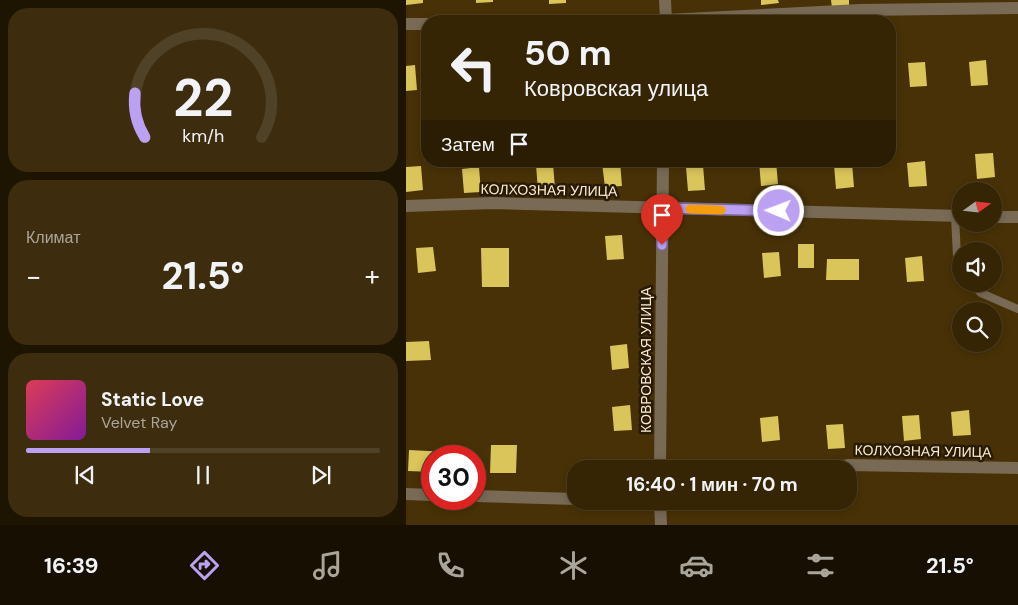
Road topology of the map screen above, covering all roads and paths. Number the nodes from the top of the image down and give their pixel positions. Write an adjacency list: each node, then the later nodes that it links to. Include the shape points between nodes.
1 (665, 0): 3 (street)
2 (1018, 8): 4 (street)
3 (666, 15)
4 (772, 15)
5 (406, 24): 6 (street)
6 (421, 24)
7 (663, 167): 9 (street, КОВРОВСКАЯ УЛИЦА)
8 (406, 206): 9 (street, КОЛХОЗНАЯ УЛИЦА, via 493,203)
9 (662, 208): 10 (street, КОЛХОЗНАЯ УЛИЦА); 15 (street, КОВРОВСКАЯ УЛИЦА)
10 (952, 216)
11 (1002, 217): 12 (street)
12 (1018, 217)
13 (980, 292): 14 (lane)
14 (1018, 309)
15 (660, 460)
16 (857, 465): 17 (street, КОЛХОЗНАЯ УЛИЦА)
17 (1018, 468)
18 (406, 494): 19 (street)
19 (421, 495)
20 (486, 496): 21 (street)
21 (567, 499)
22 (660, 510): 23 (street)
23 (661, 525)

